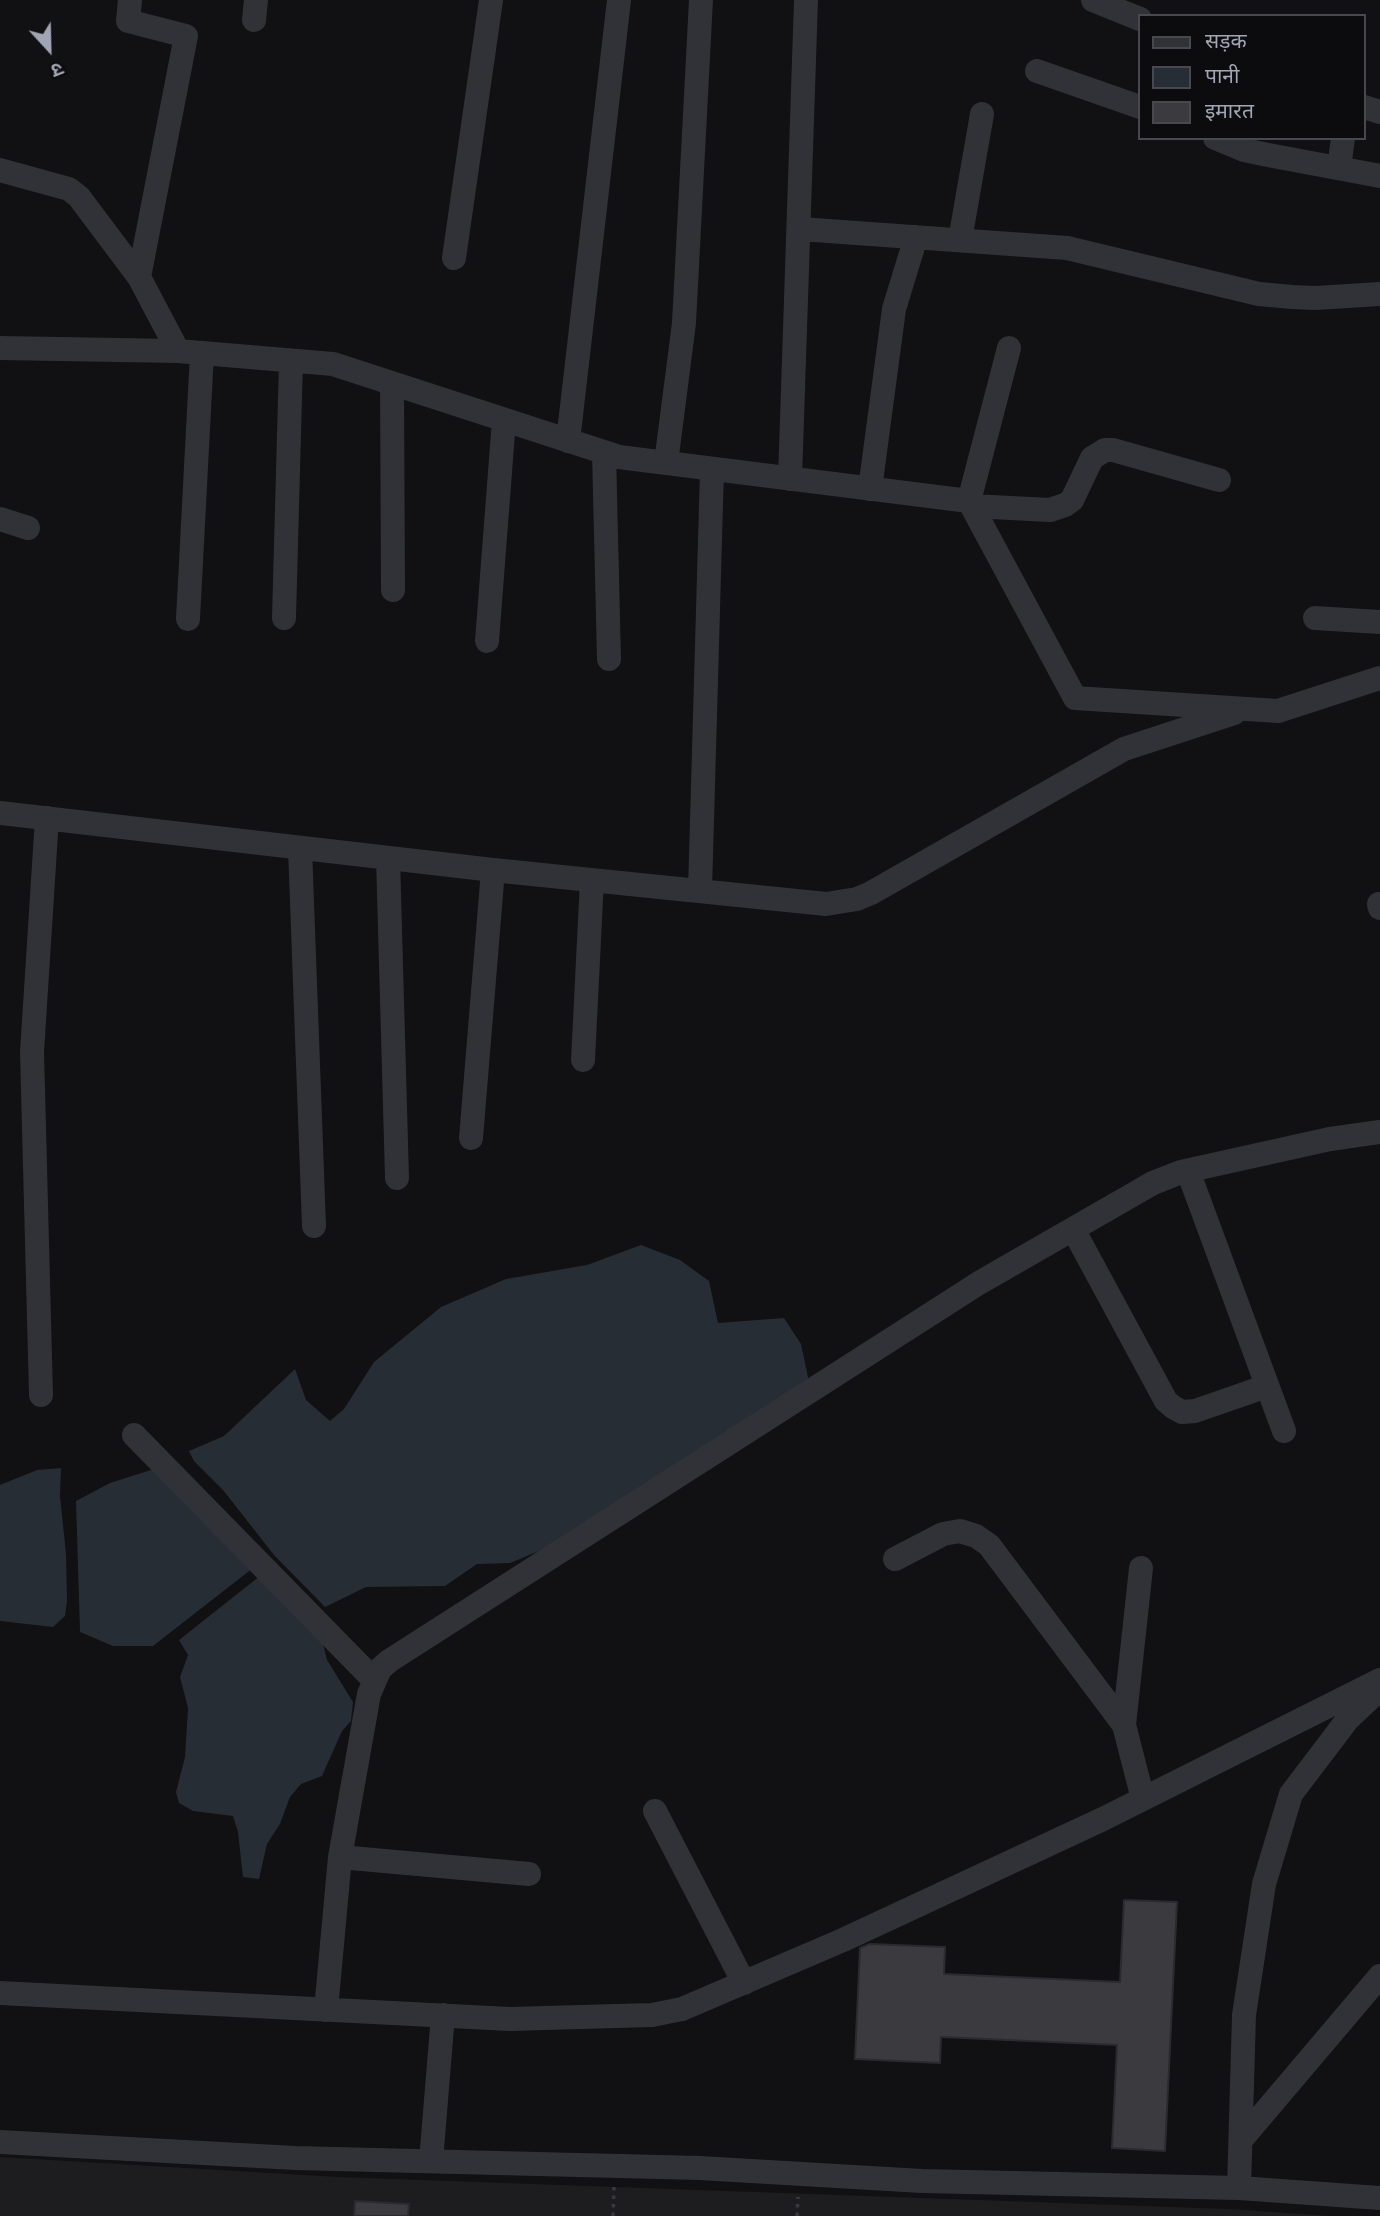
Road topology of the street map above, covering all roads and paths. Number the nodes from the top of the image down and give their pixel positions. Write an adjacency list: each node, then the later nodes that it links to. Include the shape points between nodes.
1 (130, 0): 20 (street, via 128,21 186,36)
2 (491, 0): 19 (street)
3 (619, 0): 28 (street)
4 (701, 0): 30 (street, via 684,323)
5 (806, 0): 16 (street)
6 (1093, 0): 7 (street)
7 (1138, 18)
8 (1037, 71): 9 (street)
9 (1138, 106)
10 (982, 114): 18 (street)
11 (1220, 140): 13 (street, via 1244,150)
12 (1343, 140): 13 (street)
13 (1339, 168): 15 (street)
14 (0, 170): 20 (street, via 79,197)
15 (1380, 176)
16 (800, 229): 17 (street); 32 (street)
17 (916, 237): 18 (street); 34 (street, via 894,309)
18 (960, 240): 21 (street, via 1076,249 1259,294 1316,298)
19 (454, 258)
20 (139, 277): 24 (street)
21 (1380, 294)
22 (0, 348): 24 (street)
23 (1009, 348): 35 (street)
24 (190, 352): 25 (street); 41 (street)
25 (292, 361): 26 (street, via 333,364); 39 (street)
26 (392, 383): 27 (street); 38 (street)
27 (504, 420): 28 (street); 43 (street)
28 (568, 441): 29 (street)
29 (604, 452): 30 (street); 44 (street)
30 (666, 463): 31 (street)
31 (712, 469): 32 (street); 53 (street)
32 (790, 479): 34 (street)
33 (1219, 480): 35 (street, via 1105,450 1093,458 1065,505 1050,510)
34 (870, 489): 35 (street)
35 (971, 504): 46 (street, via 1075,698)
36 (0, 519): 37 (street)
37 (28, 528)
38 (393, 590)
39 (284, 618)
40 (1315, 618): 42 (street)
41 (188, 619)
42 (1380, 622)
43 (487, 640)
44 (609, 659)
45 (1380, 678): 46 (street, via 1278,711)
46 (1248, 709): 53 (street, via 1124,749 857,899 826,904)
47 (0, 813): 48 (street)
48 (47, 818): 49 (street); 62 (street, via 32,1052)
49 (300, 848): 50 (street); 59 (street)
50 (388, 858): 51 (street); 58 (street)
51 (493, 870): 52 (street); 56 (street)
52 (592, 880): 53 (street); 54 (street)
53 (700, 891)
54 (583, 1060)
55 (1380, 1132): 57 (street)
56 (471, 1138)
57 (1188, 1171): 60 (street, via 1153,1183); 61 (street)
58 (397, 1178)
59 (314, 1226)
60 (1073, 1229): 61 (street, via 1173,1407 1195,1411); 67 (street, via 979,1283 516,1579 389,1661)
61 (1267, 1386): 63 (street)
62 (41, 1395)
63 (1284, 1431)
64 (134, 1435): 67 (street)
65 (895, 1559): 70 (street, via 943,1534 960,1531 989,1545)
66 (1142, 1568): 70 (street)
67 (373, 1679): 73 (street)
68 (1380, 1680): 71 (street)
69 (1380, 1690): 80 (street, via 1348,1719 1291,1794 1264,1884 1244,2015)
70 (1124, 1726): 71 (street)
71 (1143, 1799): 76 (street)
72 (655, 1811): 76 (street)
73 (340, 1857): 74 (street); 78 (street)
74 (529, 1874)
75 (1380, 1976): 80 (street)
76 (744, 1983): 79 (street, via 682,2010 652,2015 510,2019)
77 (0, 1993): 78 (street)
78 (326, 2010): 79 (street)
79 (443, 2015): 82 (street)
80 (1241, 2140): 84 (street)
81 (0, 2142): 82 (street)
82 (431, 2161): 83 (street)
83 (615, 2165): 84 (street, via 922,2181); 87 (path)
84 (1240, 2188): 86 (street)
85 (798, 2197): 88 (path)
86 (1380, 2198)
87 (613, 2216)
88 (797, 2216)

